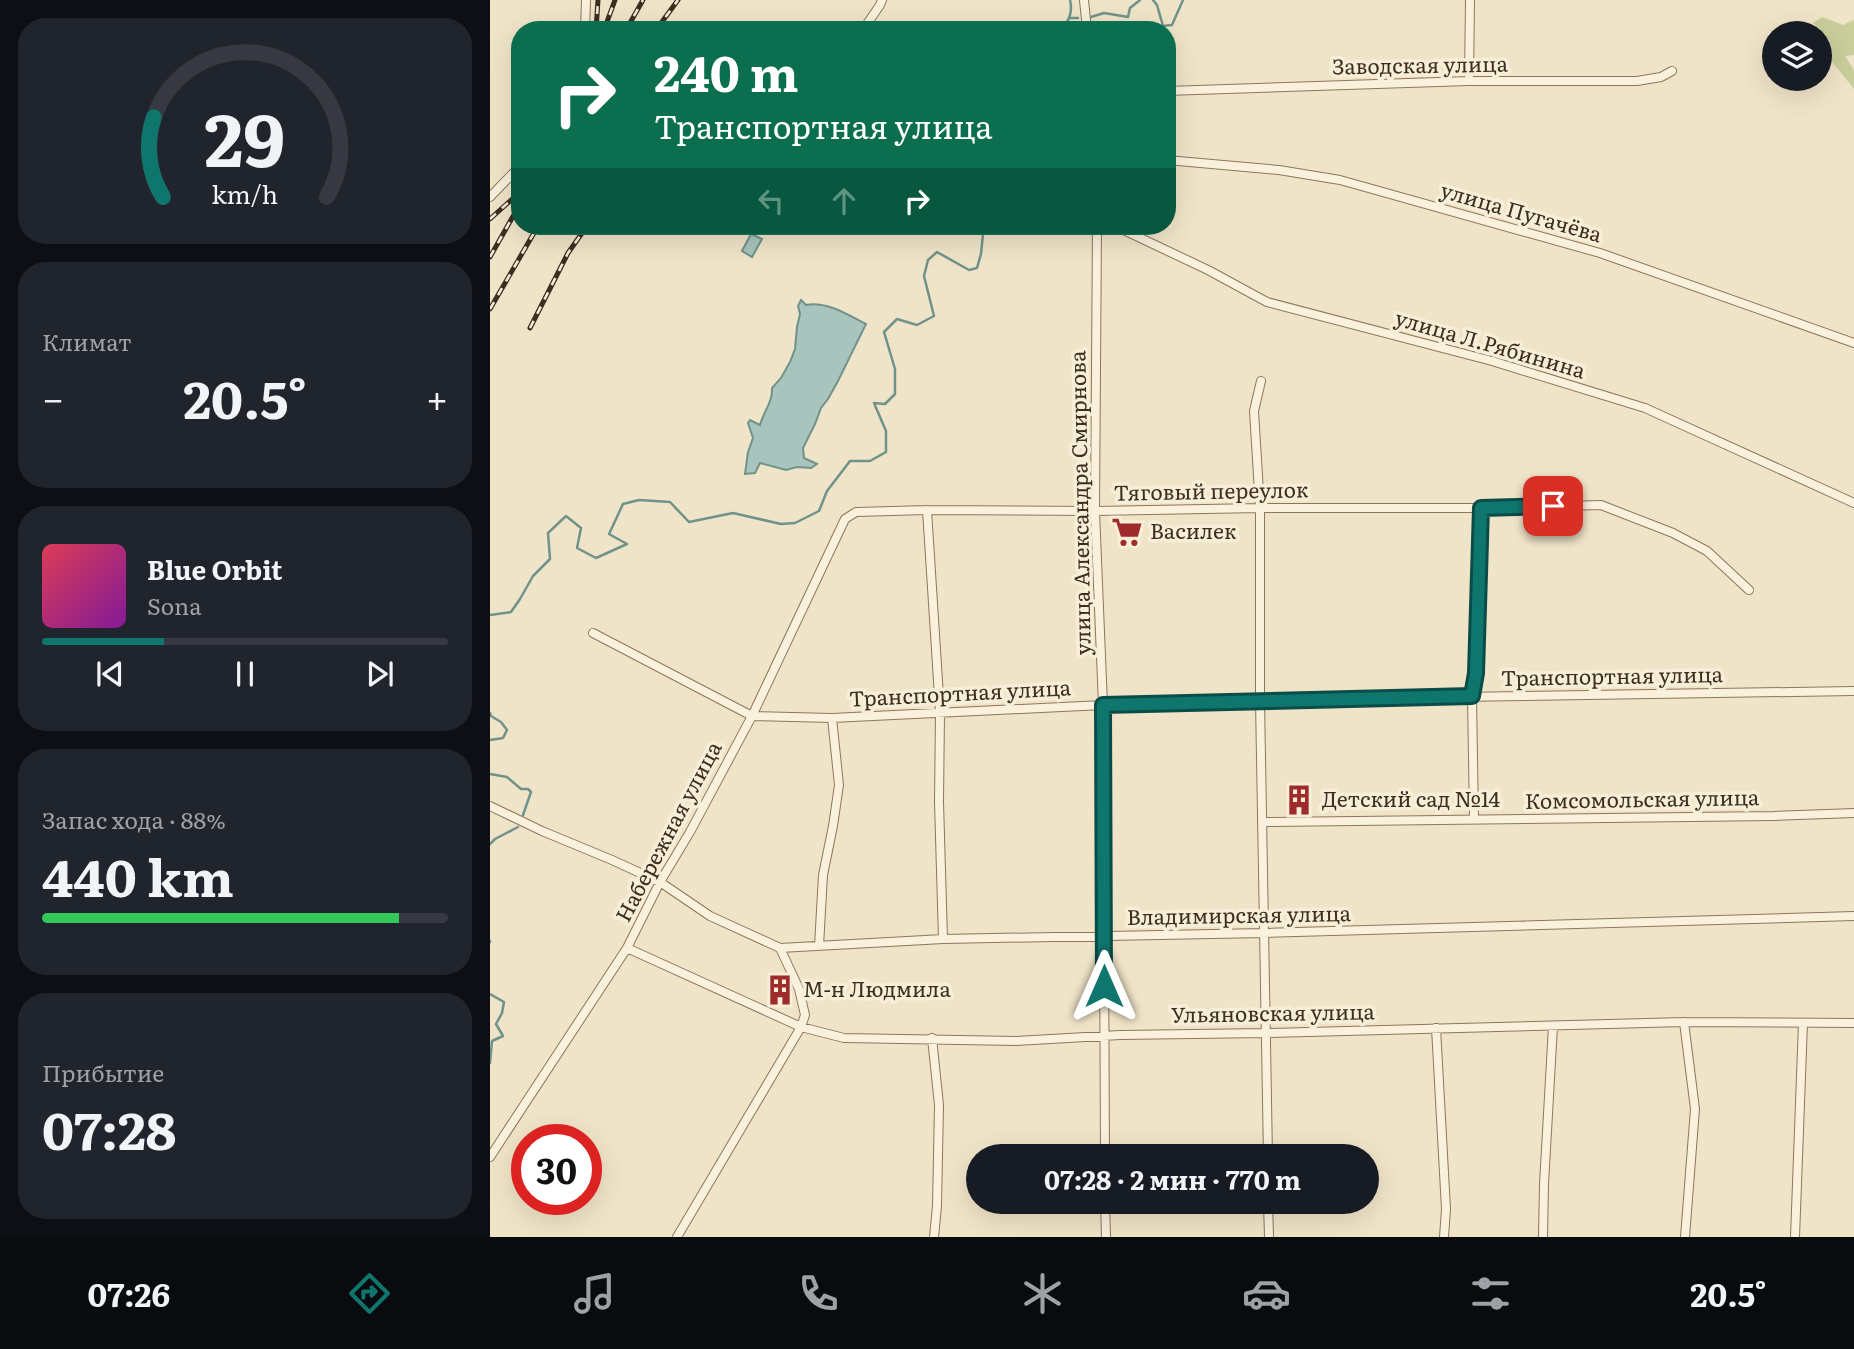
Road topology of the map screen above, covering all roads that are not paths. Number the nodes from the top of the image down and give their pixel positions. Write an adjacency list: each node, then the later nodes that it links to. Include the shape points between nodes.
1 (586, 0): 5 (street)
2 (882, 0): 6 (street)
3 (1084, 0): 7 (street)
4 (1470, 0): 9 (street)
5 (585, 21)
6 (869, 21)
7 (1086, 21)
8 (1672, 72): 9 (street, Заводская улица, via 1637,81)
9 (1469, 81): 10 (street, Заводская улица)
10 (1176, 91)
11 (1176, 161): 16 (street, улица Пугачёва, via 1340,180 1600,253)
12 (511, 175): 13 (street)
13 (490, 197)
14 (1097, 235): 22 (street, улица Александра Смирнова)
15 (1134, 235): 18 (street, улица Л.Рябинина, via 1267,302 1492,361 1641,407)
16 (1854, 343)
17 (1261, 381): 19 (street, via 1254,411)
18 (1854, 503)
19 (1260, 508): 20 (street, Тяговый переулок); 22 (street, Тяговый переулок); 28 (street)
20 (1481, 508): 24 (street, Тяговый переулок, via 1601,505 1707,551); 27 (street)
21 (927, 510): 22 (street, Тяговый переулок); 23 (street, Тяговый переулок); 30 (street)
22 (1095, 511): 29 (street, улица Александра Смирнова)
23 (856, 512): 31 (street, Набережная улица, via 845,519)
24 (1749, 590)
25 (593, 633): 31 (street, Транспортная улица)
26 (1854, 691): 27 (street, Транспортная улица)
27 (1472, 696): 28 (street, Транспортная улица); 35 (street)
28 (1259, 700): 29 (street, Транспортная улица); 36 (street)
29 (1103, 705): 30 (street, Транспортная улица); 40 (street, улица Александра Смирнова)
30 (940, 712): 32 (street, Транспортная улица); 41 (street)
31 (752, 716): 32 (street, Транспортная улица); 37 (street, Набережная улица)
32 (832, 718): 42 (street, via 839,785 823,875)
33 (490, 806): 37 (street, Владимирская улица)
34 (1854, 813): 35 (street, Комсомольская улица)
35 (1474, 819): 36 (street, Комсомольская улица)
36 (1262, 822): 39 (street)
37 (660, 883): 43 (street, Набережная улица); 44 (street, Владимирская улица, via 710,916)
38 (1854, 916): 39 (street, Владимирская улица)
39 (1265, 933): 40 (street, Владимирская улица); 51 (street)
40 (1104, 936): 41 (street, Владимирская улица); 52 (street, улица Александра Смирнова)
41 (943, 939): 42 (street, Владимирская улица)
42 (819, 946): 44 (street, Владимирская улица)
43 (626, 948): 49 (street, Ульяновская улица); 56 (street, Набережная улица)
44 (780, 948): 49 (street, via 799,989 805,1015)
45 (1684, 1022): 46 (street, Ульяновская улица); 48 (street, Ульяновская улица); 65 (street, via 1695,1109)
46 (1803, 1023): 47 (street, Ульяновская улица); 66 (street)
47 (1854, 1023)
48 (1553, 1026): 50 (street, Ульяновская улица); 64 (street)
49 (801, 1027): 53 (street, Ульяновская улица, via 844,1038); 59 (street)
50 (1436, 1028): 51 (street, Ульяновская улица); 63 (street)
51 (1266, 1033): 52 (street, Ульяновская улица); 55 (street)
52 (1103, 1035): 53 (street, Ульяновская улица, via 1016,1041); 54 (street, улица Александра Смирнова)
53 (932, 1038): 60 (street, via 939,1105)
54 (1105, 1144)
55 (1268, 1144)
56 (490, 1157)
57 (1105, 1214): 61 (street)
58 (1268, 1214): 62 (street)
59 (677, 1237)
60 (934, 1237)
61 (1106, 1237)
62 (1269, 1237)
63 (1444, 1237)
64 (1543, 1237)
65 (1685, 1237)
66 (1795, 1237)

